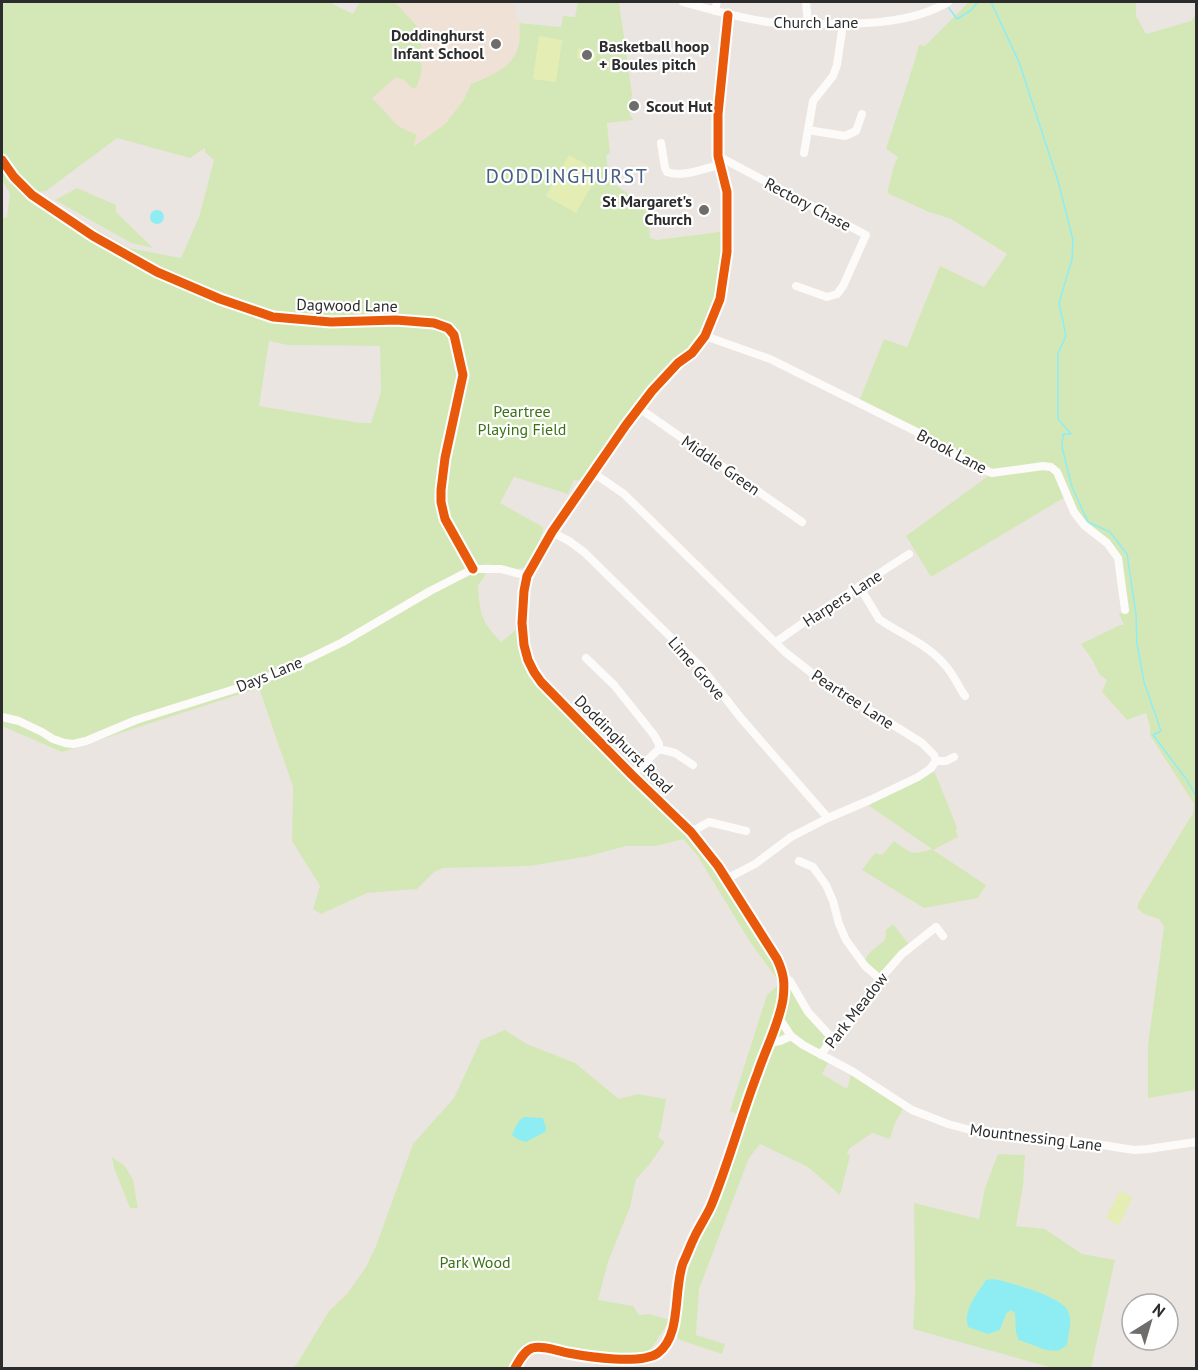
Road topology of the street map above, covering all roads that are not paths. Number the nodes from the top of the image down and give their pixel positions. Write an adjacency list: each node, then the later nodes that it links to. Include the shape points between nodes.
1 (683, 2): 5 (street, Church Lane)
2 (717, 2): 5 (street)
3 (806, 2): 7 (street)
4 (948, 2): 8 (street, Church Lane, via 916,16)
5 (715, 11): 6 (street, Church Lane)
6 (729, 15): 7 (street, Church Lane, via 771,23); 14 (street, Doddinghurst Road, via 718,114)
7 (808, 24): 8 (street, Church Lane)
8 (843, 24): 10 (street, via 837,65 813,101)
9 (862, 114): 10 (street, via 856,131 845,136)
10 (808, 130): 12 (street)
11 (661, 143): 14 (street, via 667,172 680,174)
12 (804, 153)
13 (2, 160): 22 (street, Dagwood Lane, via 32,195 93,236 158,272 220,299 273,317 331,322 396,320 448,328 454,335 464,375 441,502 445,519)
14 (719, 161): 15 (street, Rectory Chase, via 866,235 837,294 827,297); 16 (street, Doddinghurst Road, via 727,192 727,252 720,299)
15 (796, 286)
16 (705, 336): 17 (street, Doddinghurst Road); 25 (street, Brook Lane, via 770,359 984,470 992,473 1051,467 1057,472 1074,512 1118,558)
17 (639, 408): 18 (street, Doddinghurst Road); 19 (street, Middle Green)
18 (592, 472): 20 (street, Doddinghurst Road); 26 (street, Peartree Lane, via 624,494)
19 (802, 522)
20 (552, 532): 23 (street, Doddinghurst Road); 35 (street, Lime Grove, via 584,552 701,667)
21 (909, 554): 24 (street, Harpers Lane)
22 (473, 569): 23 (street, Days Lane, via 501,569); 29 (street, Days Lane, via 283,671 136,720 86,741 65,743)
23 (527, 576): 34 (street, Doddinghurst Road, via 522,623 524,645 534,672)
24 (859, 586): 26 (street, Harpers Lane); 28 (street, via 879,619 931,652 945,665)
25 (1125, 610)
26 (776, 642): 32 (street, Peartree Lane, via 818,678 922,743)
27 (586, 658): 30 (street, via 654,735)
28 (965, 696)
29 (2, 717)
30 (659, 749): 33 (street, via 675,753); 34 (street)
31 (954, 757): 32 (street)
32 (936, 761): 35 (street, via 918,777)
33 (693, 765)
34 (633, 775): 37 (street, Doddinghurst Road)
35 (828, 818): 39 (street)
36 (746, 831): 37 (street, via 709,822)
37 (691, 832): 39 (street, Doddinghurst Road)
38 (799, 861): 42 (street, via 813,867 826,885 846,940)
39 (726, 879): 41 (street, Doddinghurst Road, via 777,959)
40 (943, 936): 42 (street, Park Meadow, via 936,927 902,954)
41 (784, 977): 43 (street); 45 (street)
42 (880, 979): 45 (street, Park Meadow, via 851,1022)
43 (779, 1018): 44 (street, Mountnessing Lane); 46 (street)
44 (790, 1036): 46 (street); 47 (street, Mountnessing Lane)
45 (832, 1038): 47 (street, Park Meadow)
46 (769, 1043): 49 (street, via 711,1207 681,1269 669,1342 651,1357 624,1360 540,1347 524,1354)
47 (821, 1055): 48 (street, Mountnessing Lane, via 912,1110 948,1125 989,1135 1077,1141 1134,1150)
48 (1197, 1142)
49 (515, 1368)

